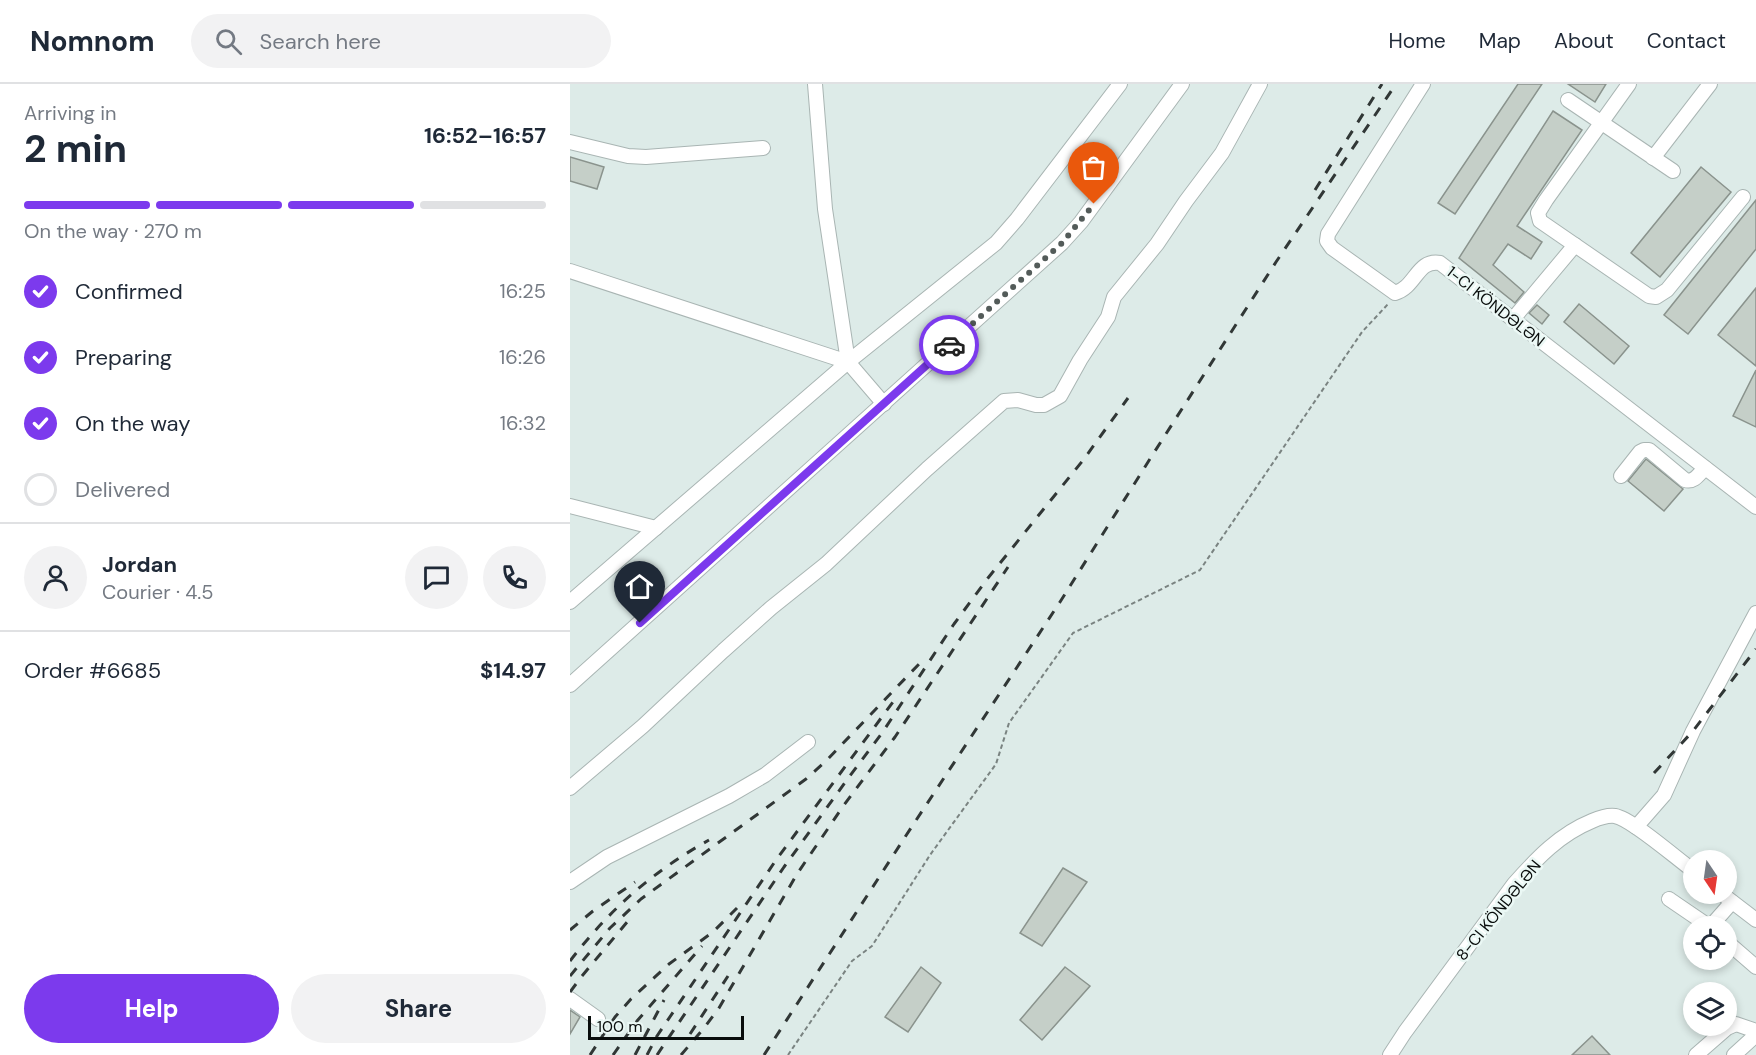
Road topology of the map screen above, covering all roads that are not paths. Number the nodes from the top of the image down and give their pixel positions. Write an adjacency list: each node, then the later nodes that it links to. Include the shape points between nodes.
1 (815, 84): 18 (street, via 825,209)
2 (1120, 84): 18 (street, via 996,243)
3 (1182, 84): 19 (street, via 1062,243)
4 (1260, 84): 29 (street, via 1222,153 1114,297 1108,317 1060,396 1044,405 1004,401 826,564 771,608)
5 (1423, 84): 17 (street, 1-CI KÖNDƏLƏN, via 1327,241 1395,293 1409,286 1421,268 1432,261 1440,262)
6 (1629, 84): 9 (street)
7 (1710, 84): 12 (street)
8 (1568, 100): 9 (street)
9 (1602, 123): 12 (street); 15 (street, via 1538,213 1540,221)
10 (570, 142): 11 (street, via 646,157)
11 (763, 148)
12 (1653, 158): 13 (street)
13 (1673, 171)
14 (1743, 197): 15 (street, via 1667,290 1656,297)
15 (1575, 245): 17 (street)
16 (570, 271): 18 (street)
17 (1513, 319): 20 (street, 1-CI KÖNDƏLƏN)
18 (848, 362): 19 (street); 24 (street)
19 (884, 404): 27 (street)
20 (1705, 468): 21 (street, via 1693,480 1685,480 1644,450); 23 (street, 1-CI KÖNDƏLƏN)
21 (1621, 476)
22 (570, 506): 24 (street)
23 (1756, 507)
24 (656, 528): 25 (street)
25 (570, 602)
26 (1756, 613): 30 (street, via 1664,795)
27 (570, 685)
28 (808, 742): 32 (street, via 765,775 607,857)
29 (570, 788)
30 (1636, 826): 31 (street, 8-CI KÖNDƏLƏN); 42 (street, 8-CI KÖNDƏLƏN, via 1614,816 1598,819 1563,836 1514,884)
31 (1683, 862)
32 (570, 882)
33 (1669, 899): 35 (street)
34 (1735, 904): 36 (street)
35 (1694, 916)
36 (1756, 920)
37 (1737, 950): 38 (street)
38 (1756, 966)
39 (570, 999): 40 (street)
40 (598, 1019)
41 (1756, 1033): 43 (street, via 1736,1024); 44 (street)
42 (1390, 1055)
43 (1696, 1055)
44 (1734, 1055)

